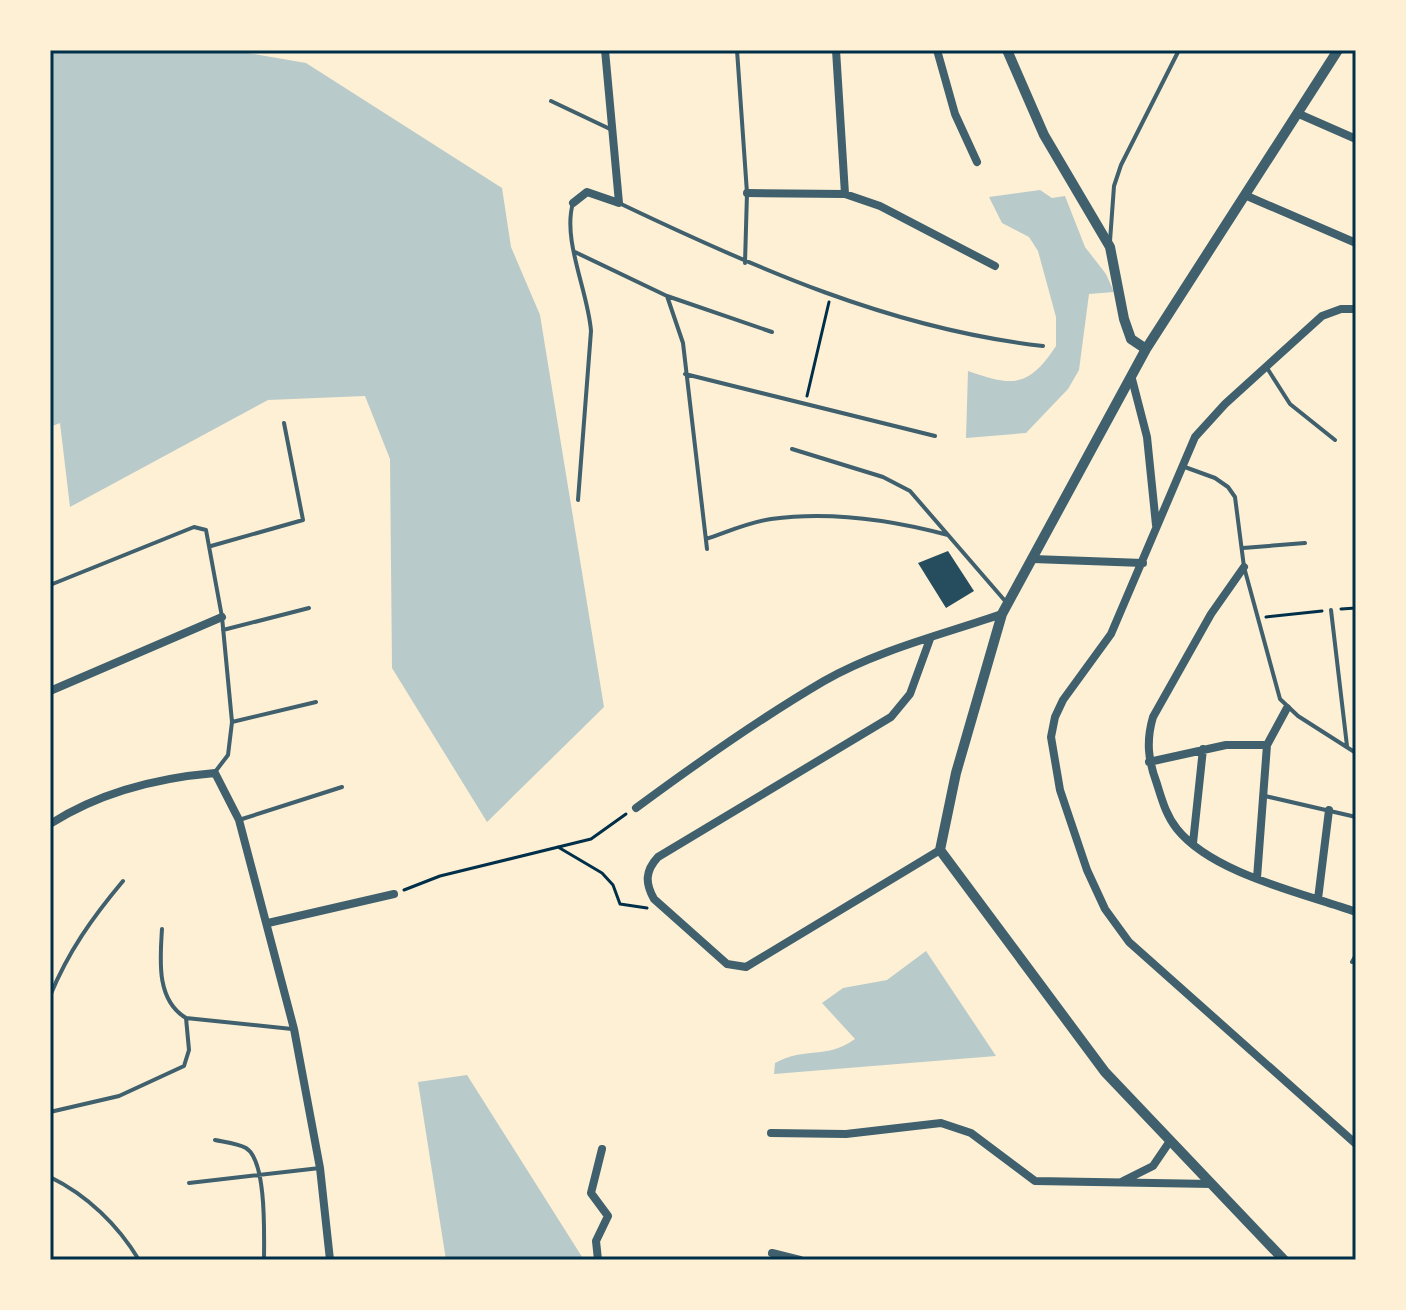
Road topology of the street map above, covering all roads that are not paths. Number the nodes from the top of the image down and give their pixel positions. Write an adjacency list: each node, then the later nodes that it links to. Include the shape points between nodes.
1 (605, 50): 10 (street)
2 (737, 50): 13 (lane)
3 (836, 50): 14 (street)
4 (937, 50): 12 (street, via 955,114)
5 (1007, 50): 19 (street, via 1044,135)
6 (1179, 50): 19 (lane, via 1121,165)
7 (1338, 50): 9 (street)
8 (551, 101): 10 (lane)
9 (1299, 114): 11 (street); 15 (street)
10 (612, 130): 17 (street)
11 (1356, 139)
12 (977, 162)
13 (747, 193): 14 (street); 21 (lane)
14 (845, 194): 22 (street, via 880,206)
15 (1247, 196): 18 (street); 27 (street)
16 (573, 203): 17 (street, via 587,192); 20 (lane, via 569,226)
17 (619, 203): 21 (lane)
18 (1356, 243)
19 (1110, 247): 27 (street, via 1127,329)
20 (575, 252): 23 (lane); 36 (lane, via 591,331)
21 (745, 263): 26 (lane, via 830,296 970,336)
22 (995, 266)
23 (667, 296): 25 (lane); 29 (lane, via 683,343)
24 (1356, 309): 28 (street, via 1322,316)
25 (772, 332)
26 (1043, 346)
27 (1146, 349): 30 (street)
28 (1267, 368): 33 (lane, via 1290,404); 35 (street, via 1209,419)
29 (685, 374): 32 (lane); 39 (lane)
30 (1132, 379): 37 (street, via 1147,437); 44 (street)
31 (284, 423): 41 (lane, via 303,520)
32 (935, 436)
33 (1335, 440)
34 (792, 449): 38 (lane, via 883,477 910,491)
35 (1182, 466): 37 (street); 42 (lane, via 1228,487 1240,512)
36 (578, 500)
37 (1156, 530): 45 (street)
38 (951, 536): 39 (lane, via 808,516 767,519); 48 (lane)
39 (706, 539): 43 (lane)
40 (1305, 543): 42 (lane)
41 (211, 546): 47 (lane, via 206,530 194,527); 52 (lane)
42 (1243, 548): 46 (lane)
43 (707, 549)
44 (1033, 559): 45 (street); 48 (street)
45 (1143, 563): 90 (street, via 1111,634 1063,700 1051,737 1060,790 1087,870 1105,909 1129,942)
46 (1244, 567): 57 (lane, via 1275,685); 63 (street, via 1153,717)
47 (50, 585)
48 (1008, 603): 51 (street)
49 (309, 608): 53 (lane)
50 (1331, 610): 60 (lane)
51 (1002, 614): 54 (street); 73 (street, via 959,761)
52 (222, 617): 53 (lane); 55 (street)
53 (223, 630): 58 (lane)
54 (930, 639): 67 (street, via 826,680 738,734); 73 (street, via 910,694 891,717 658,857 646,875 647,888 727,964 746,967)
55 (50, 691)
56 (316, 702): 58 (lane)
57 (1287, 708): 59 (street); 60 (lane)
58 (232, 722): 64 (lane, via 228,755)
59 (1267, 745): 61 (street); 66 (street)
60 (1347, 747): 62 (lane)
61 (1203, 749): 63 (street); 72 (street)
62 (1356, 753)
63 (1149, 762): 72 (street, via 1168,815)
64 (215, 773): 70 (street); 71 (street, via 165,777 116,792)
65 (342, 787): 70 (lane)
66 (1262, 796): 68 (lane); 74 (street)
67 (636, 808)
68 (1329, 810): 69 (lane); 77 (street)
69 (1356, 817)
70 (239, 820): 79 (street)
71 (50, 824)
72 (1193, 843): 74 (street)
73 (940, 850): 89 (street, via 1096,1062)
74 (1257, 878): 77 (street)
75 (123, 881): 83 (lane, via 66,958)
76 (394, 894): 79 (street)
77 (1318, 899): 78 (street)
78 (1356, 912)
79 (268, 923): 85 (street)
80 (162, 929): 84 (lane, via 161,970 168,1001)
81 (1356, 955): 82 (lane)
82 (1352, 962)
83 (50, 996)
84 (186, 1018): 85 (lane); 86 (lane, via 189,1050 184,1066 119,1096)
85 (294, 1029): 92 (street)
86 (50, 1112)
87 (771, 1133): 95 (street, via 846,1134 941,1123 971,1133 1035,1181)
88 (215, 1140): 93 (lane, via 248,1149)
89 (1170, 1141): 95 (street, via 1153,1166); 97 (street)
90 (1356, 1144)
91 (602, 1149): 102 (street, via 591,1193 608,1216 596,1241)
92 (320, 1168): 93 (lane); 101 (street)
93 (260, 1175): 96 (lane); 100 (lane)
94 (50, 1177): 99 (lane, via 92,1203)
95 (1121, 1182): 97 (street)
96 (189, 1183)
97 (1213, 1184): 104 (street)
98 (772, 1253): 103 (street)
99 (139, 1260)
100 (264, 1260)
101 (330, 1260)
102 (598, 1260)
103 (800, 1260)
104 (1284, 1260)

